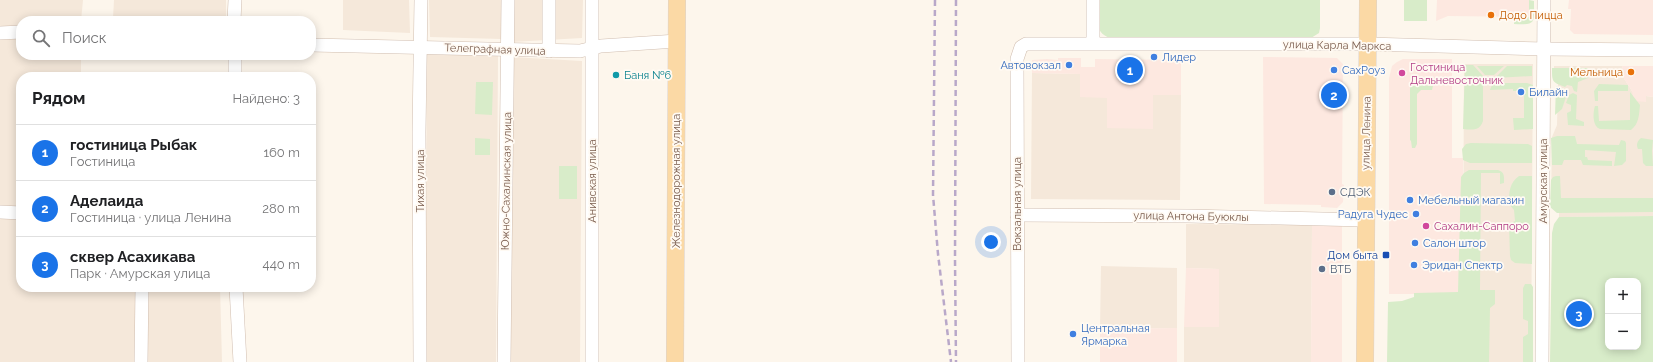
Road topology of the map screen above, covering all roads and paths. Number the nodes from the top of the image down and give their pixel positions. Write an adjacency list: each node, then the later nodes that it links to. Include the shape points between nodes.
1 (235, 0): 10 (street)
2 (421, 0): 17 (street, Тихая улица)
3 (508, 0): 21 (street, Южно-Сахалинская улица)
4 (549, 0): 22 (street)
5 (592, 0): 19 (street, Анивская улица)
6 (677, 0): 13 (main road, Железнодорожная улица)
7 (1093, 0): 14 (street)
8 (1368, 0): 15 (main road, улица Ленина)
9 (1544, 0): 20 (street, Амурская улица)
10 (234, 16)
11 (16, 32): 12 (street)
12 (0, 33)
13 (677, 42): 19 (street, Телеграфная улица, via 601,46); 37 (main road, Железнодорожная улица)
14 (1093, 43): 15 (street, улица Карла Маркса); 18 (street, улица Карла Маркса, via 1032,43)
15 (1368, 44): 20 (street, улица Карла Маркса); 29 (main road, улица Ленина)
16 (316, 45): 17 (street, Телеграфная улица)
17 (420, 46): 21 (street, Телеграфная улица); 34 (street, Тихая улица)
18 (1021, 47): 28 (street, Вокзальная улица, via 1017,59)
19 (592, 49): 22 (street, Телеграфная улица); 36 (street, Анивская улица)
20 (1544, 49): 23 (street, улица Карла Маркса); 40 (street, Амурская улица)
21 (508, 50): 22 (street, Телеграфная улица); 35 (street, Южно-Сахалинская улица)
22 (549, 50)
23 (1653, 50)
24 (236, 60): 25 (street)
25 (235, 72)
26 (0, 212): 27 (street)
27 (16, 213)
28 (1017, 215): 29 (street, улица Антона Буюклы); 38 (street, Вокзальная улица)
29 (1365, 220): 39 (main road, улица Ленина)
30 (142, 292): 32 (street)
31 (236, 292): 33 (street)
32 (141, 362)
33 (240, 362)
34 (420, 362)
35 (504, 362)
36 (592, 362)
37 (676, 362)
38 (1018, 362)
39 (1365, 362)
40 (1542, 362)

